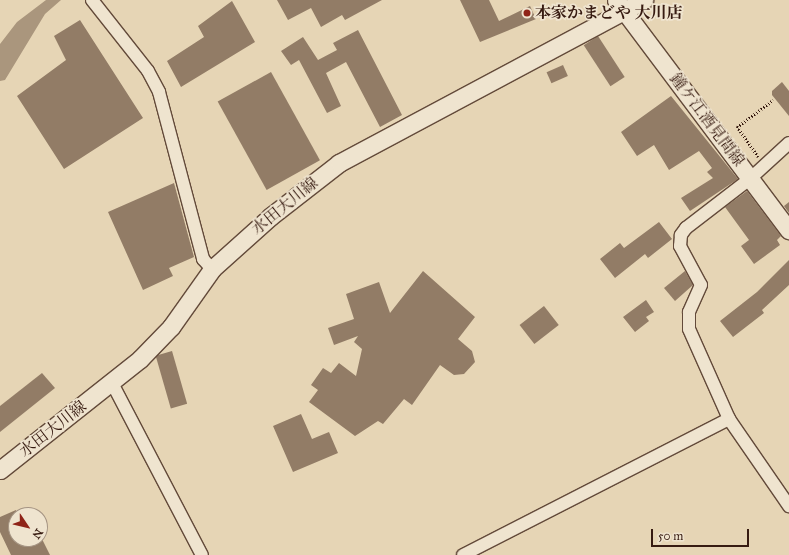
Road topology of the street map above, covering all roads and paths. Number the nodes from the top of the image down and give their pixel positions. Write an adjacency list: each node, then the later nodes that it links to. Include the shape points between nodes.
1 (92, 0): 9 (street, via 148,71 159,92 203,258)
2 (644, 0): 3 (main road, 水田大川線)
3 (619, 5): 7 (main road, 鐘ケ江酒見間線); 9 (main road, 水田大川線, via 340,163 271,216)
4 (773, 100): 6 (path, via 737,127)
5 (789, 143): 6 (street)
6 (765, 165): 7 (street)
7 (751, 178): 8 (main road, 鐘ケ江酒見間線); 11 (street, via 718,200 681,235 680,246 701,285 689,312 689,329)
8 (789, 230)
9 (212, 269): 10 (main road, 水田大川線, via 171,327)
10 (112, 383): 12 (main road, 水田大川線); 14 (street)
11 (729, 419): 13 (street); 15 (street)
12 (0, 470)
13 (789, 506)
14 (202, 555)
15 (463, 555)

